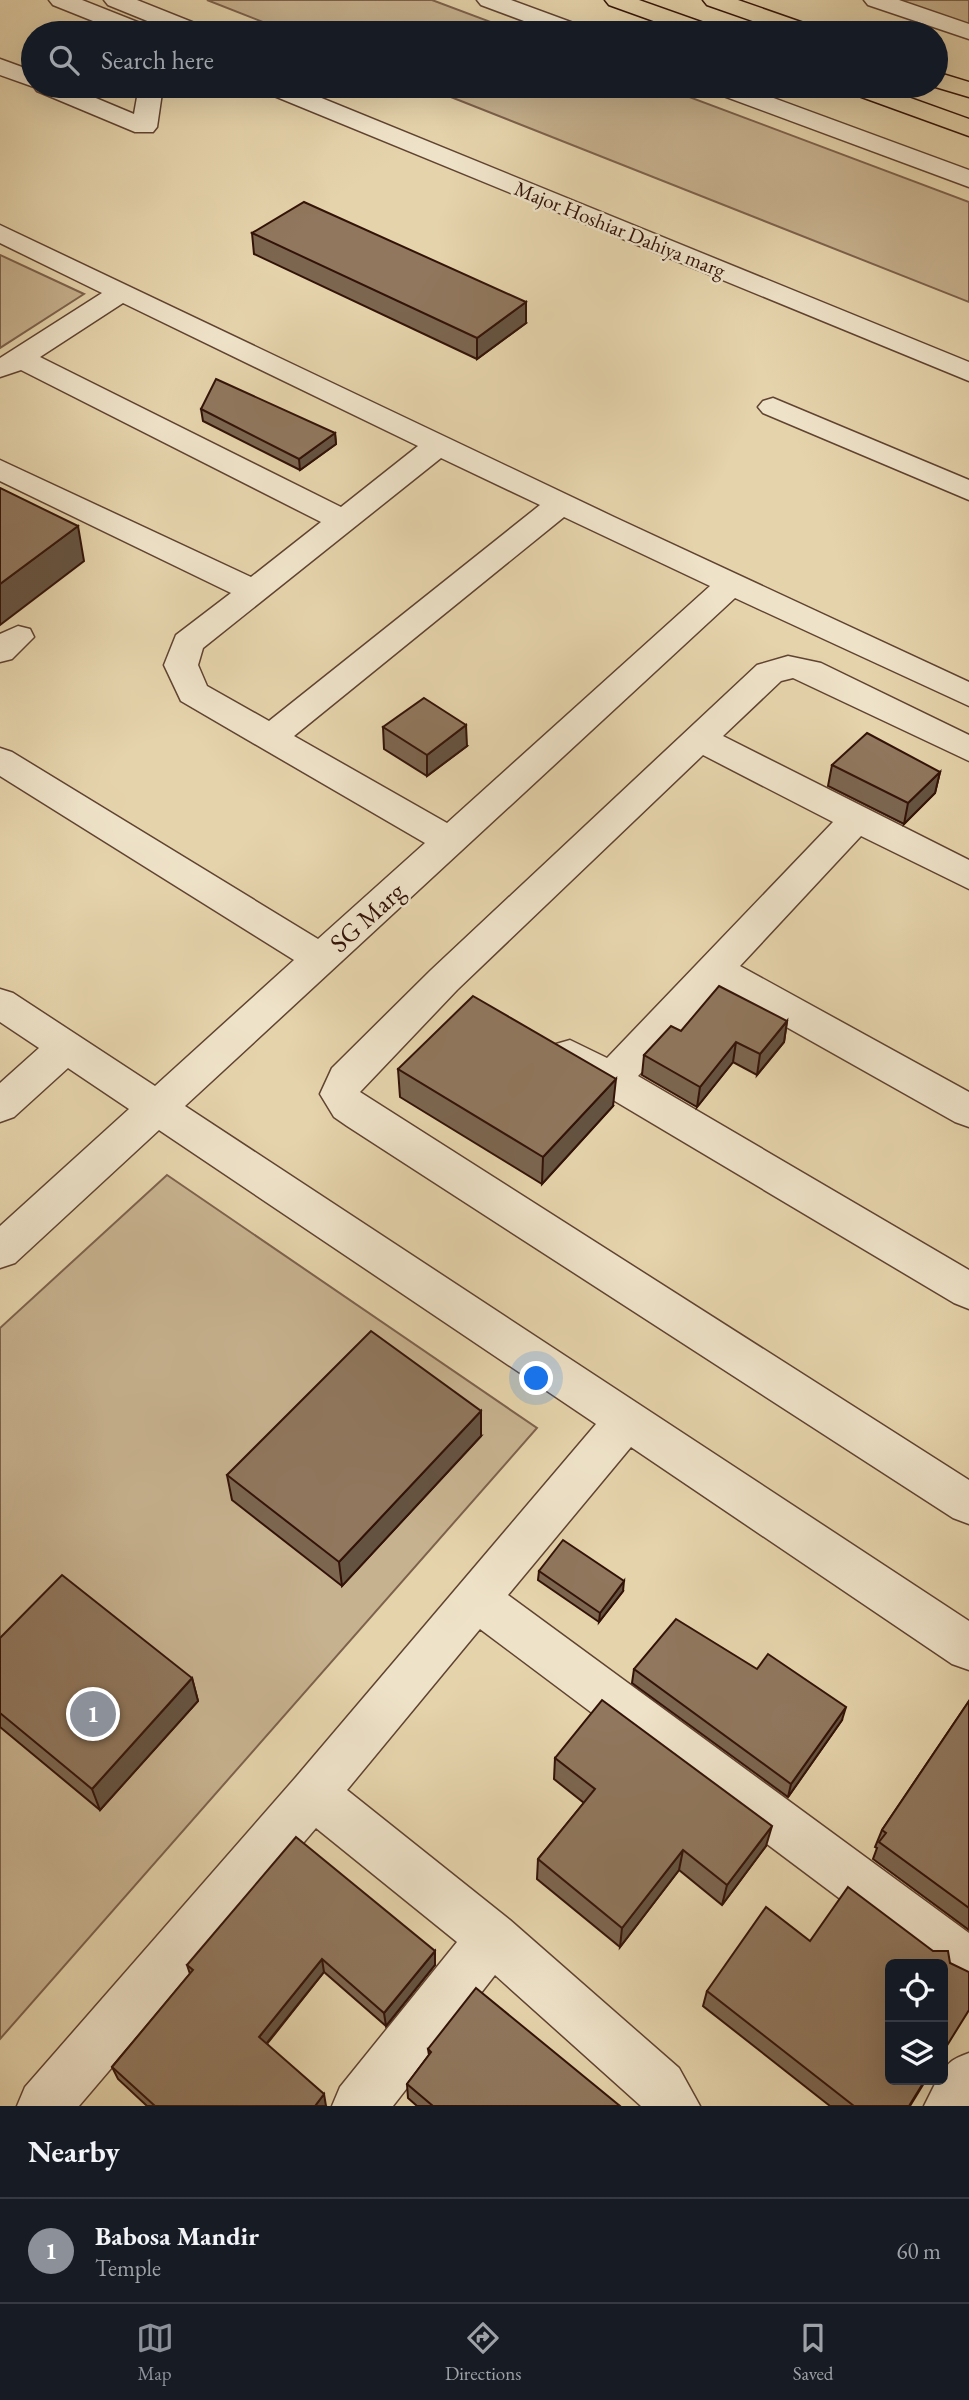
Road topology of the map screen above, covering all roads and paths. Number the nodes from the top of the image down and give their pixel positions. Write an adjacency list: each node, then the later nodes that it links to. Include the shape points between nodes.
1 (61, 0): 7 (street)
2 (117, 0): 8 (street)
3 (489, 0): 9 (street)
4 (617, 0): 10 (main road)
5 (715, 0): 11 (main road)
6 (876, 0): 12 (street)
7 (113, 21)
8 (169, 21)
9 (546, 21)
10 (676, 21)
11 (774, 21)
12 (937, 21)
13 (948, 25): 14 (street)
14 (969, 32)
15 (0, 66): 16 (street)
16 (21, 75)
17 (948, 83): 18 (main road)
18 (969, 90)
19 (75, 98): 20 (street, via 144,127)
20 (149, 98)
21 (300, 98): 31 (street, Major Hoshiar Dahiya marg)
22 (358, 98): 29 (street, Major Hoshiar Dahiya marg)
23 (751, 98): 26 (street)
24 (887, 98): 25 (main road)
25 (969, 128)
26 (969, 179)
27 (0, 233): 28 (street)
28 (122, 292): 30 (street); 33 (street)
29 (969, 346)
30 (10, 365): 37 (street)
31 (969, 372)
32 (773, 407): 35 (street)
33 (440, 444): 36 (street); 37 (street)
34 (8, 483): 39 (street)
35 (969, 491)
36 (562, 503): 38 (street); 41 (street)
37 (342, 520): 39 (street)
38 (733, 583): 40 (street); 46 (street, SG Marg)
39 (252, 590): 41 (street, via 188,643 181,666 193,692)
40 (969, 695)
41 (270, 739): 46 (street)
42 (700, 739): 43 (street, via 769,673 795,666); 45 (street); 50 (street)
43 (969, 749)
44 (0, 761): 48 (street)
45 (857, 819): 47 (street); 49 (street)
46 (449, 841): 48 (street, SG Marg)
47 (969, 876)
48 (321, 958): 57 (street, SG Marg)
49 (714, 969): 55 (street); 58 (street)
50 (444, 980): 51 (street); 62 (street, via 346,1079 340,1094 348,1106)
51 (480, 1001)
52 (0, 1003): 54 (street)
53 (539, 1036): 55 (street)
54 (66, 1047): 56 (street); 57 (street)
55 (611, 1079): 60 (street)
56 (0, 1106)
57 (156, 1109): 59 (street, SG Marg); 61 (street)
58 (969, 1111)
59 (0, 1251)
60 (969, 1291)
61 (626, 1420): 63 (street); 64 (street)
62 (969, 1504)
63 (475, 1598): 65 (street); 67 (street)
64 (969, 1648)
65 (313, 1794): 66 (street); 69 (street)
66 (492, 1938): 70 (street); 71 (street, via 660,2087)
67 (969, 1964)
68 (969, 2079): 72 (street)
69 (44, 2106)
70 (359, 2106)
71 (673, 2106)
72 (951, 2106)

